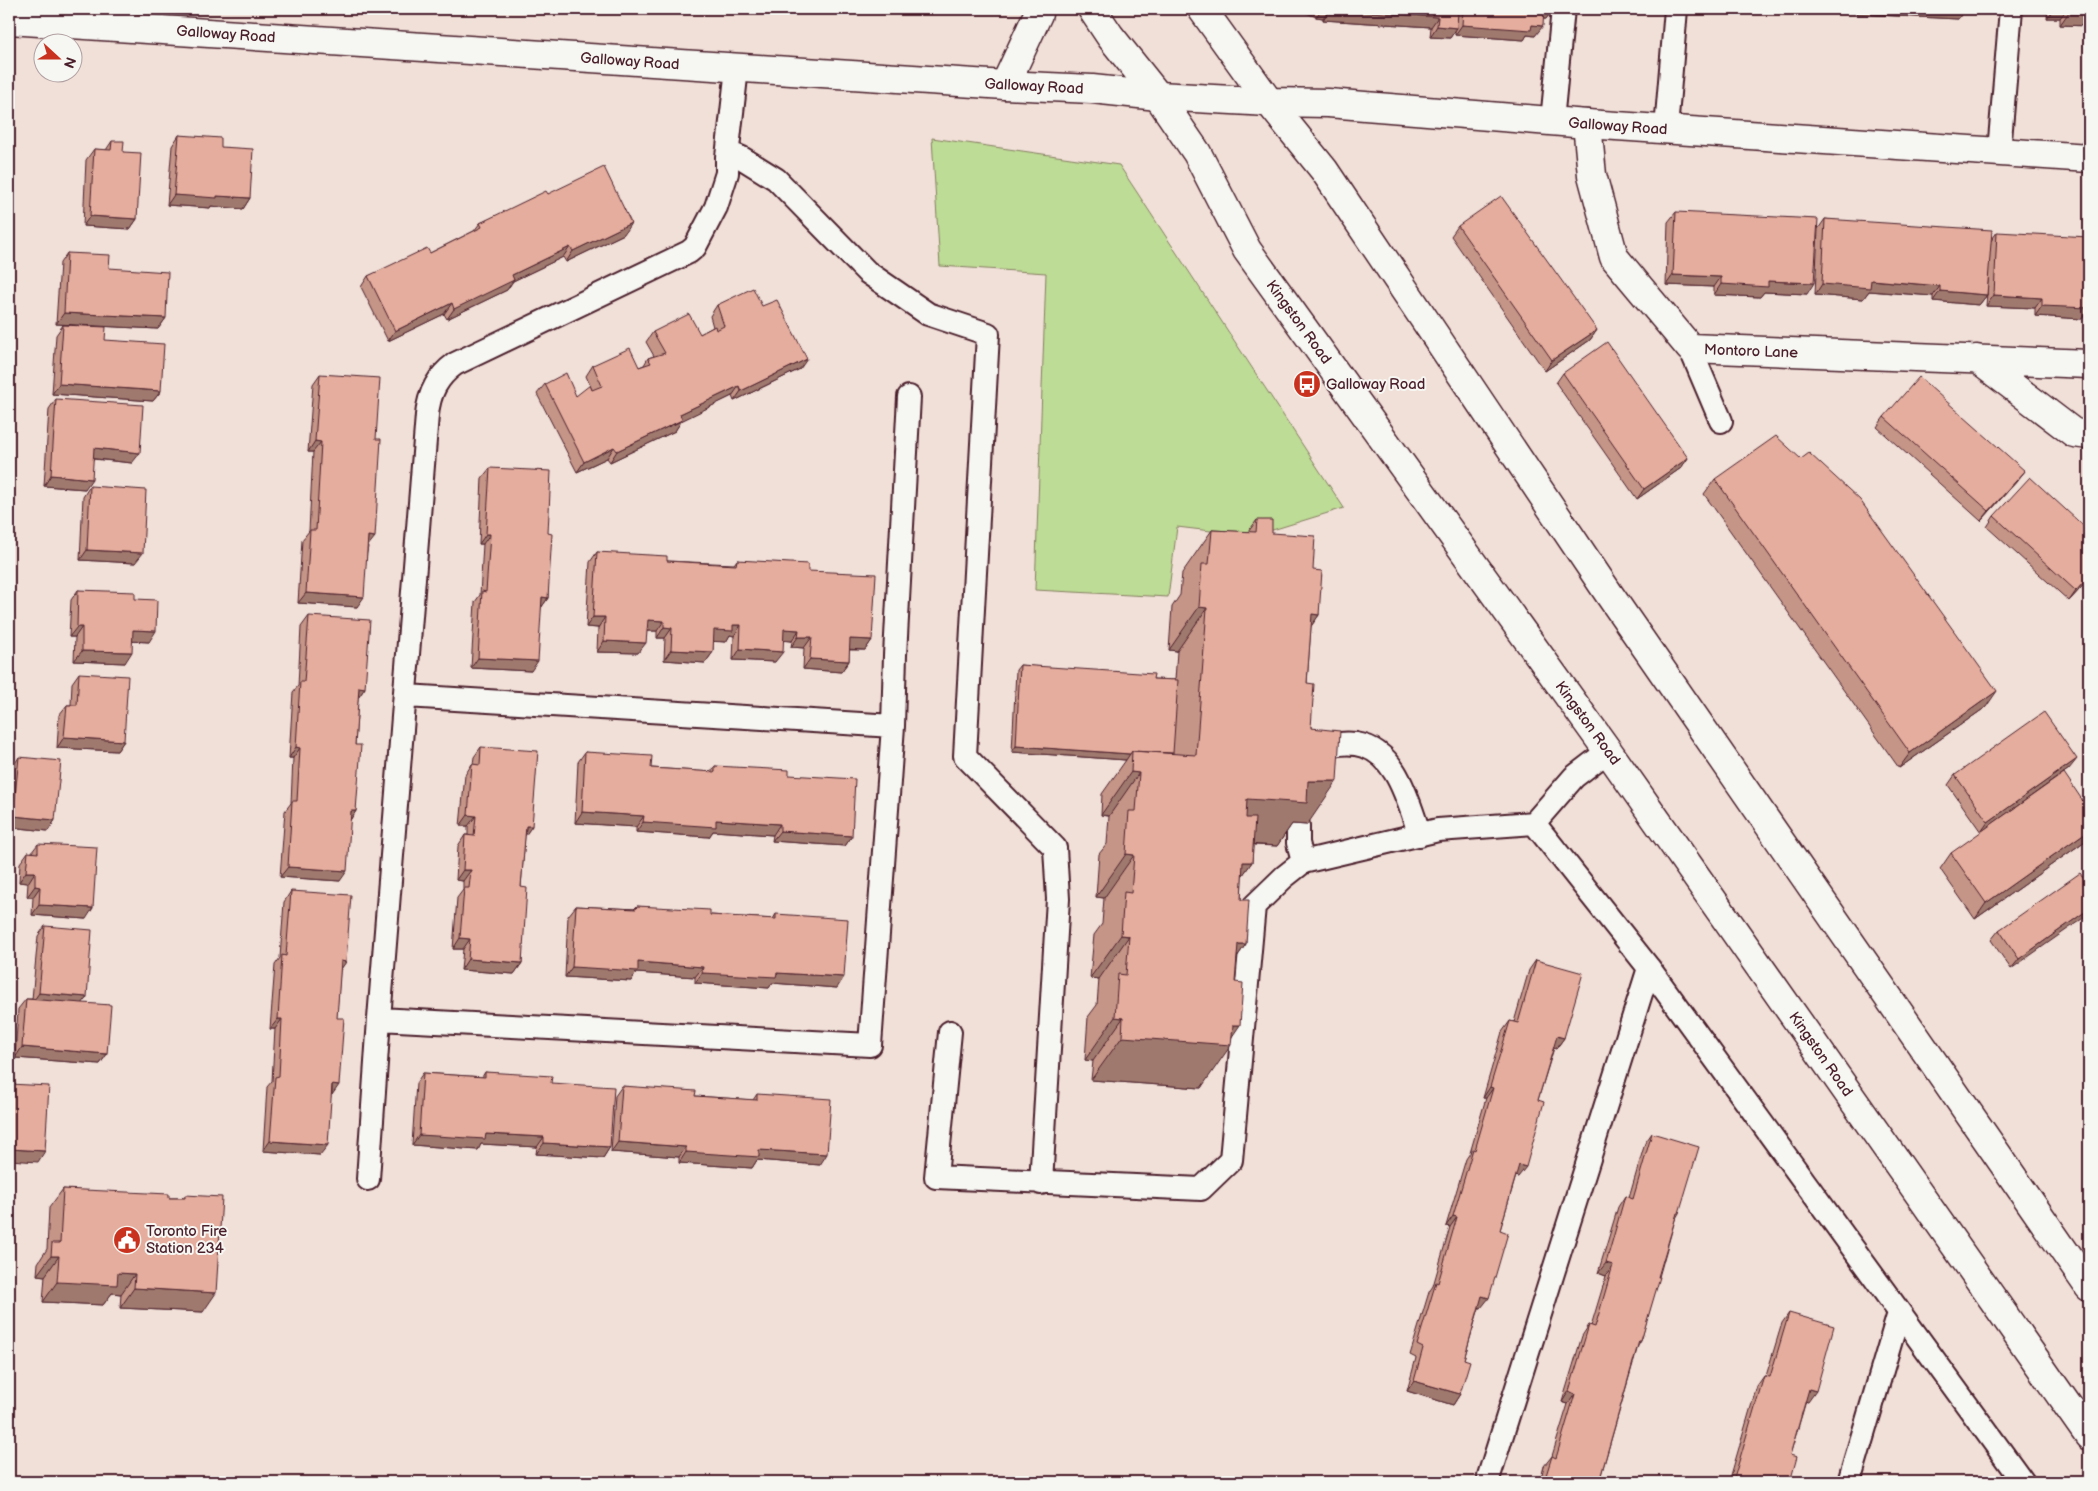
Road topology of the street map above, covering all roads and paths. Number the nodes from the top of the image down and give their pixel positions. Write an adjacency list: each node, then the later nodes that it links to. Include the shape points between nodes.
1 (1038, 9): 9 (main road)
2 (1092, 9): 10 (main road, Kingston Road)
3 (1202, 9): 11 (main road)
4 (1563, 9): 12 (lane)
5 (1676, 9): 14 (lane)
6 (2011, 9): 15 (lane)
7 (9, 20): 8 (main road, Galloway Road)
8 (737, 68): 9 (main road, Galloway Road); 16 (lane)
9 (1005, 85): 10 (main road, Galloway Road)
10 (1158, 96): 11 (main road, Galloway Road); 26 (main road, Kingston Road, via 1197,153 1247,250)
11 (1268, 102): 12 (main road, Galloway Road, via 1328,103); 37 (main road, via 1324,170 1610,594)
12 (1552, 121): 13 (main road, Galloway Road)
13 (1587, 124): 14 (main road, Galloway Road); 18 (main road, Montoro Lane, via 1592,175 1614,257)
14 (1666, 129): 15 (main road, Galloway Road)
15 (1999, 152): 17 (main road, Galloway Road)
16 (727, 156): 24 (lane, via 727,173 716,207 700,239 689,252 455,364 433,388 427,415); 36 (lane, via 742,158 776,179 867,272 928,314 988,334 965,756 1055,848 1058,899)
17 (2089, 158)
18 (1690, 348): 19 (main road, Montoro Lane); 22 (lane)
19 (1976, 359): 20 (main road, Montoro Lane); 23 (main road, via 2074,433)
20 (2089, 364)
21 (909, 397): 25 (lane)
22 (1721, 421)
23 (2089, 435)
24 (406, 696): 25 (lane); 33 (lane)
25 (893, 726): 33 (lane, via 870,1045)
26 (1608, 751): 28 (lane, via 1574,777); 39 (main road, Kingston Road)
27 (1302, 773): 30 (lane, via 1311,757 1325,747 1343,743 1363,745 1381,755 1396,774)
28 (1534, 823): 30 (lane, via 1438,830); 32 (lane)
29 (1298, 824): 31 (lane)
30 (1420, 835): 31 (lane)
31 (1303, 862): 36 (lane, via 1254,906 1230,1160 1201,1189)
32 (1649, 968): 38 (lane); 40 (lane)
33 (379, 1019): 35 (lane)
34 (950, 1032): 36 (lane, via 936,1177)
35 (368, 1179)
36 (1041, 1183)
37 (2089, 1287)
38 (1899, 1313): 41 (lane); 42 (lane)
39 (2089, 1436)
40 (1489, 1476)
41 (1849, 1482)
42 (2023, 1482)

